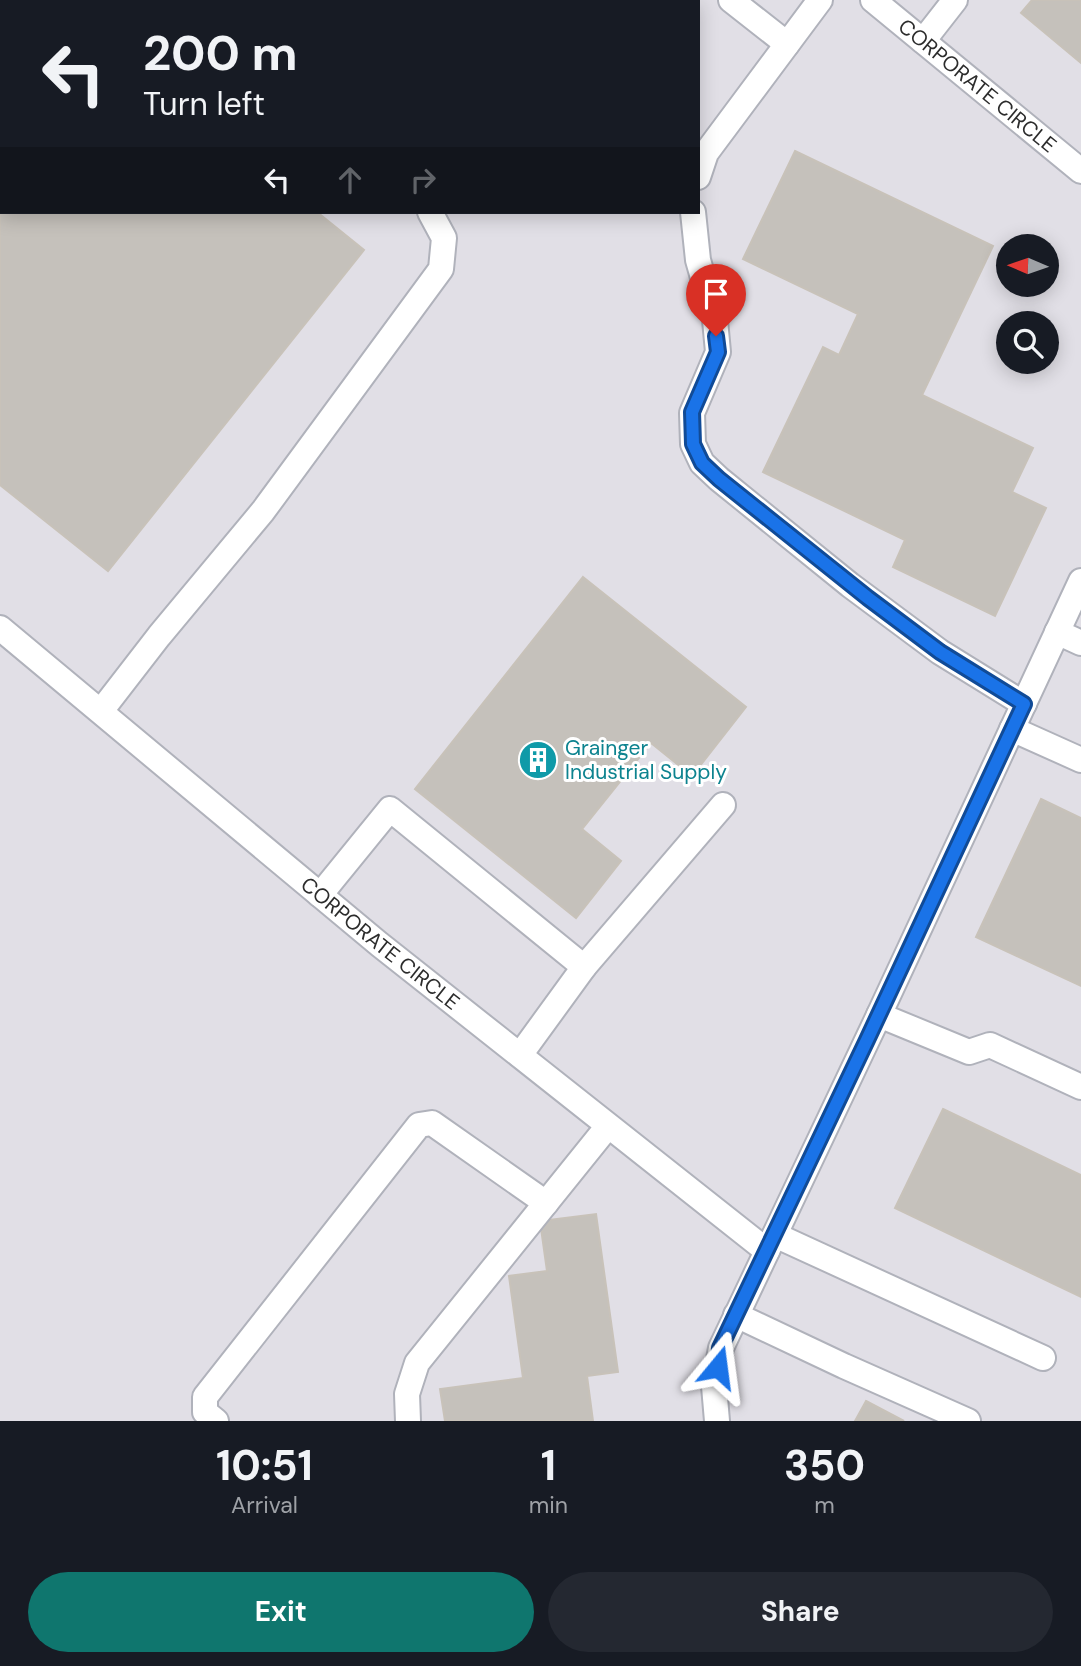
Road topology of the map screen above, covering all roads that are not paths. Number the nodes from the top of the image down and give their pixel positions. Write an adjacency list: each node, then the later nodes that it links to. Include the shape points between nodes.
1 (731, 0): 6 (street)
2 (820, 0): 6 (street)
3 (873, 0): 5 (street, CORPORATE CIRCLE)
4 (955, 0): 5 (street)
5 (923, 41): 8 (street, CORPORATE CIRCLE)
6 (787, 44): 7 (street, via 706,153)
7 (700, 171)
8 (1081, 171)
9 (431, 214): 16 (street, via 444,238 442,269 263,511)
10 (693, 214): 15 (street, via 718,352 692,412 693,444 702,463 940,652)
11 (1081, 581): 13 (street)
12 (0, 628): 16 (street, CORPORATE CIRCLE)
13 (1057, 632): 14 (street); 15 (street)
14 (1081, 643)
15 (1024, 704): 17 (street)
16 (101, 711): 20 (street, CORPORATE CIRCLE)
17 (1012, 729): 18 (street); 22 (street)
18 (1081, 760)
19 (723, 805): 21 (street)
20 (320, 895): 21 (street, via 390,810); 23 (street, CORPORATE CIRCLE)
21 (584, 967): 23 (street)
22 (879, 1015): 24 (street, via 969,1052 990,1045); 27 (street)
23 (520, 1055): 25 (street, CORPORATE CIRCLE)
24 (1081, 1087)
25 (608, 1126): 26 (street); 27 (street, CORPORATE CIRCLE)
26 (546, 1203): 30 (street, via 432,1123 419,1125 205,1397 205,1412); 31 (street, via 417,1363 407,1394)
27 (771, 1243): 28 (street); 29 (street, CORPORATE CIRCLE)
28 (736, 1315): 32 (street, via 720,1348 714,1386); 33 (street)
29 (1043, 1358)
30 (216, 1421)
31 (408, 1421)
32 (718, 1421)
33 (968, 1421)

